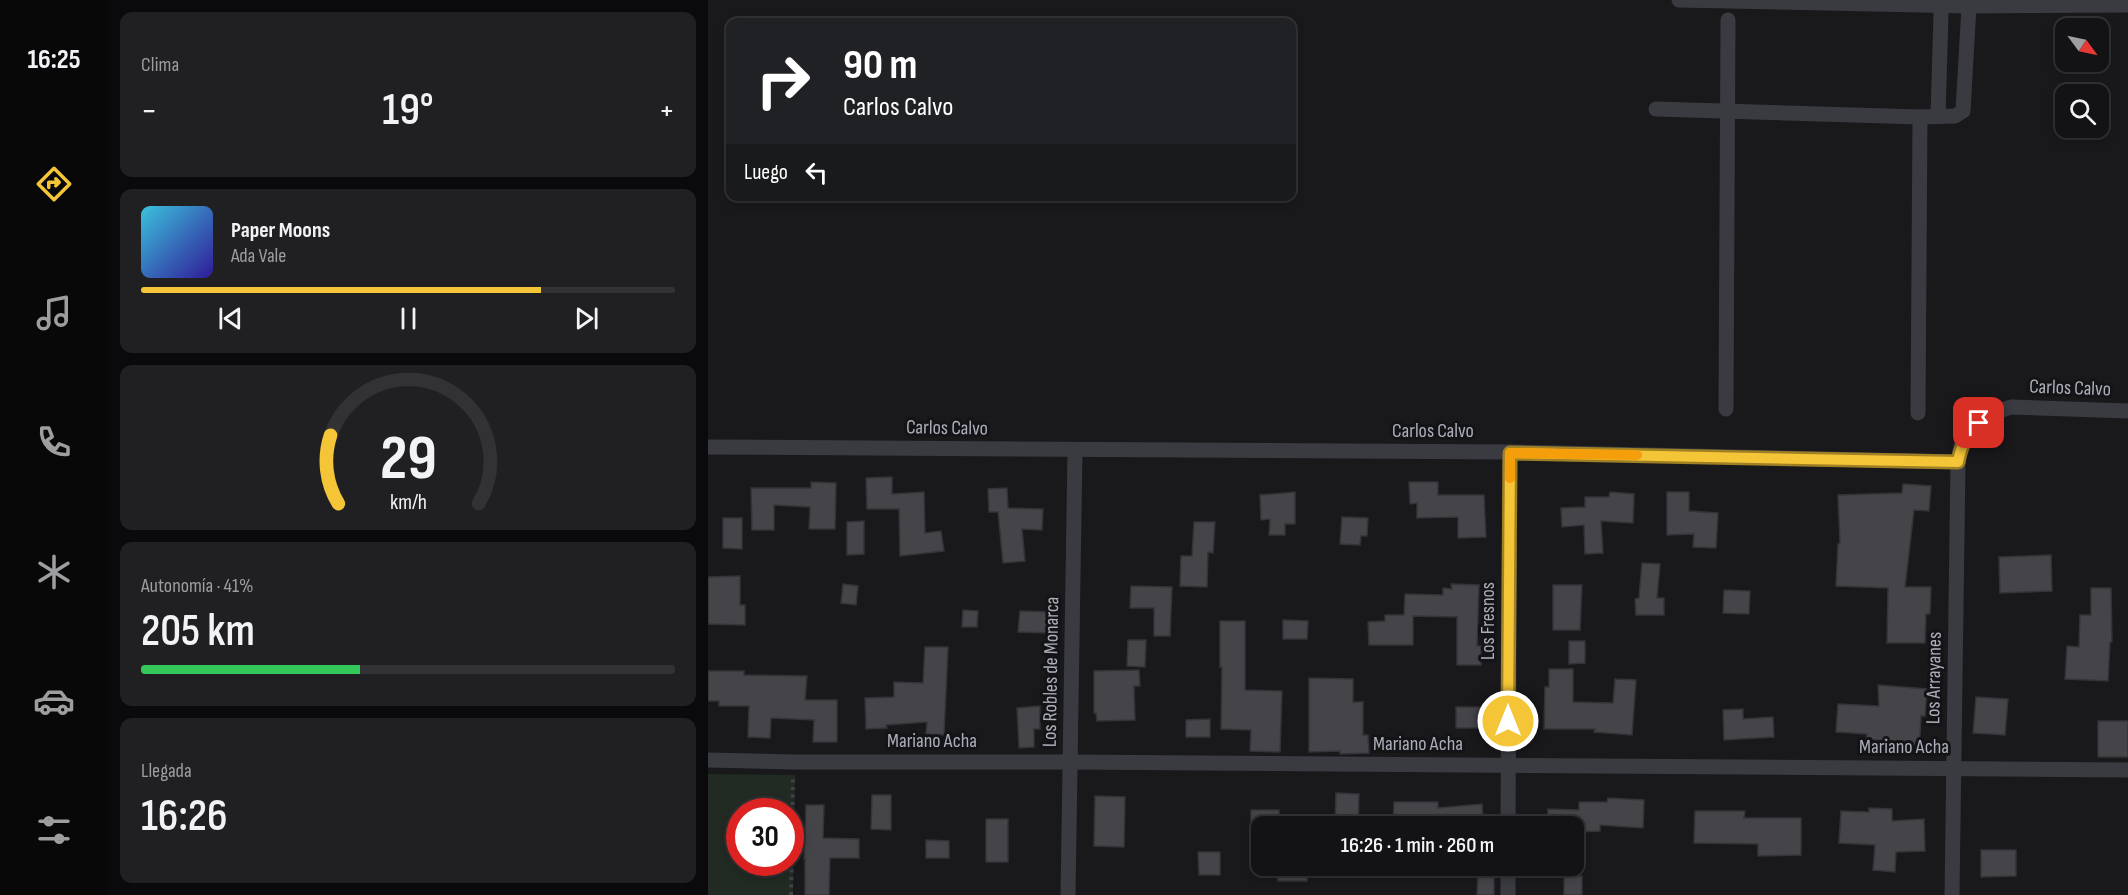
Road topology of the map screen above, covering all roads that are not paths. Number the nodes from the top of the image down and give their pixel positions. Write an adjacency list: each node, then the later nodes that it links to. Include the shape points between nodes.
1 (1678, 0): 3 (street)
2 (2128, 5): 3 (street)
3 (1969, 6): 8 (street, via 1963,111 1955,116)
4 (1941, 14): 8 (street)
5 (1728, 20): 7 (street)
6 (1656, 109): 7 (street)
7 (1726, 112): 9 (street); 10 (street)
8 (1938, 116): 9 (street)
9 (1920, 117): 12 (street)
10 (1726, 408)
11 (2128, 411): 16 (street, Carlos Calvo, via 2011,407 1988,415 1970,432 1961,446)
12 (1918, 413)
13 (708, 447): 14 (street, Carlos Calvo)
14 (1075, 450): 15 (street, Carlos Calvo); 18 (street, Los Robles de Monarca)
15 (1510, 453): 16 (street, Carlos Calvo); 19 (street, Los Fresnos)
16 (1958, 462): 20 (street, Los Arrayanes)
17 (708, 760): 18 (street, Mariano Acha)
18 (1071, 762): 19 (street, Mariano Acha); 24 (street, Los Robles de Monarca)
19 (1508, 765): 20 (street, Mariano Acha); 22 (street, Los Fresnos)
20 (1954, 768): 21 (street, Mariano Acha); 26 (street, Los Arrayanes)
21 (2128, 770)
22 (1508, 816)
23 (1508, 876): 25 (street)
24 (1068, 895)
25 (1508, 895)
26 (1952, 895)

